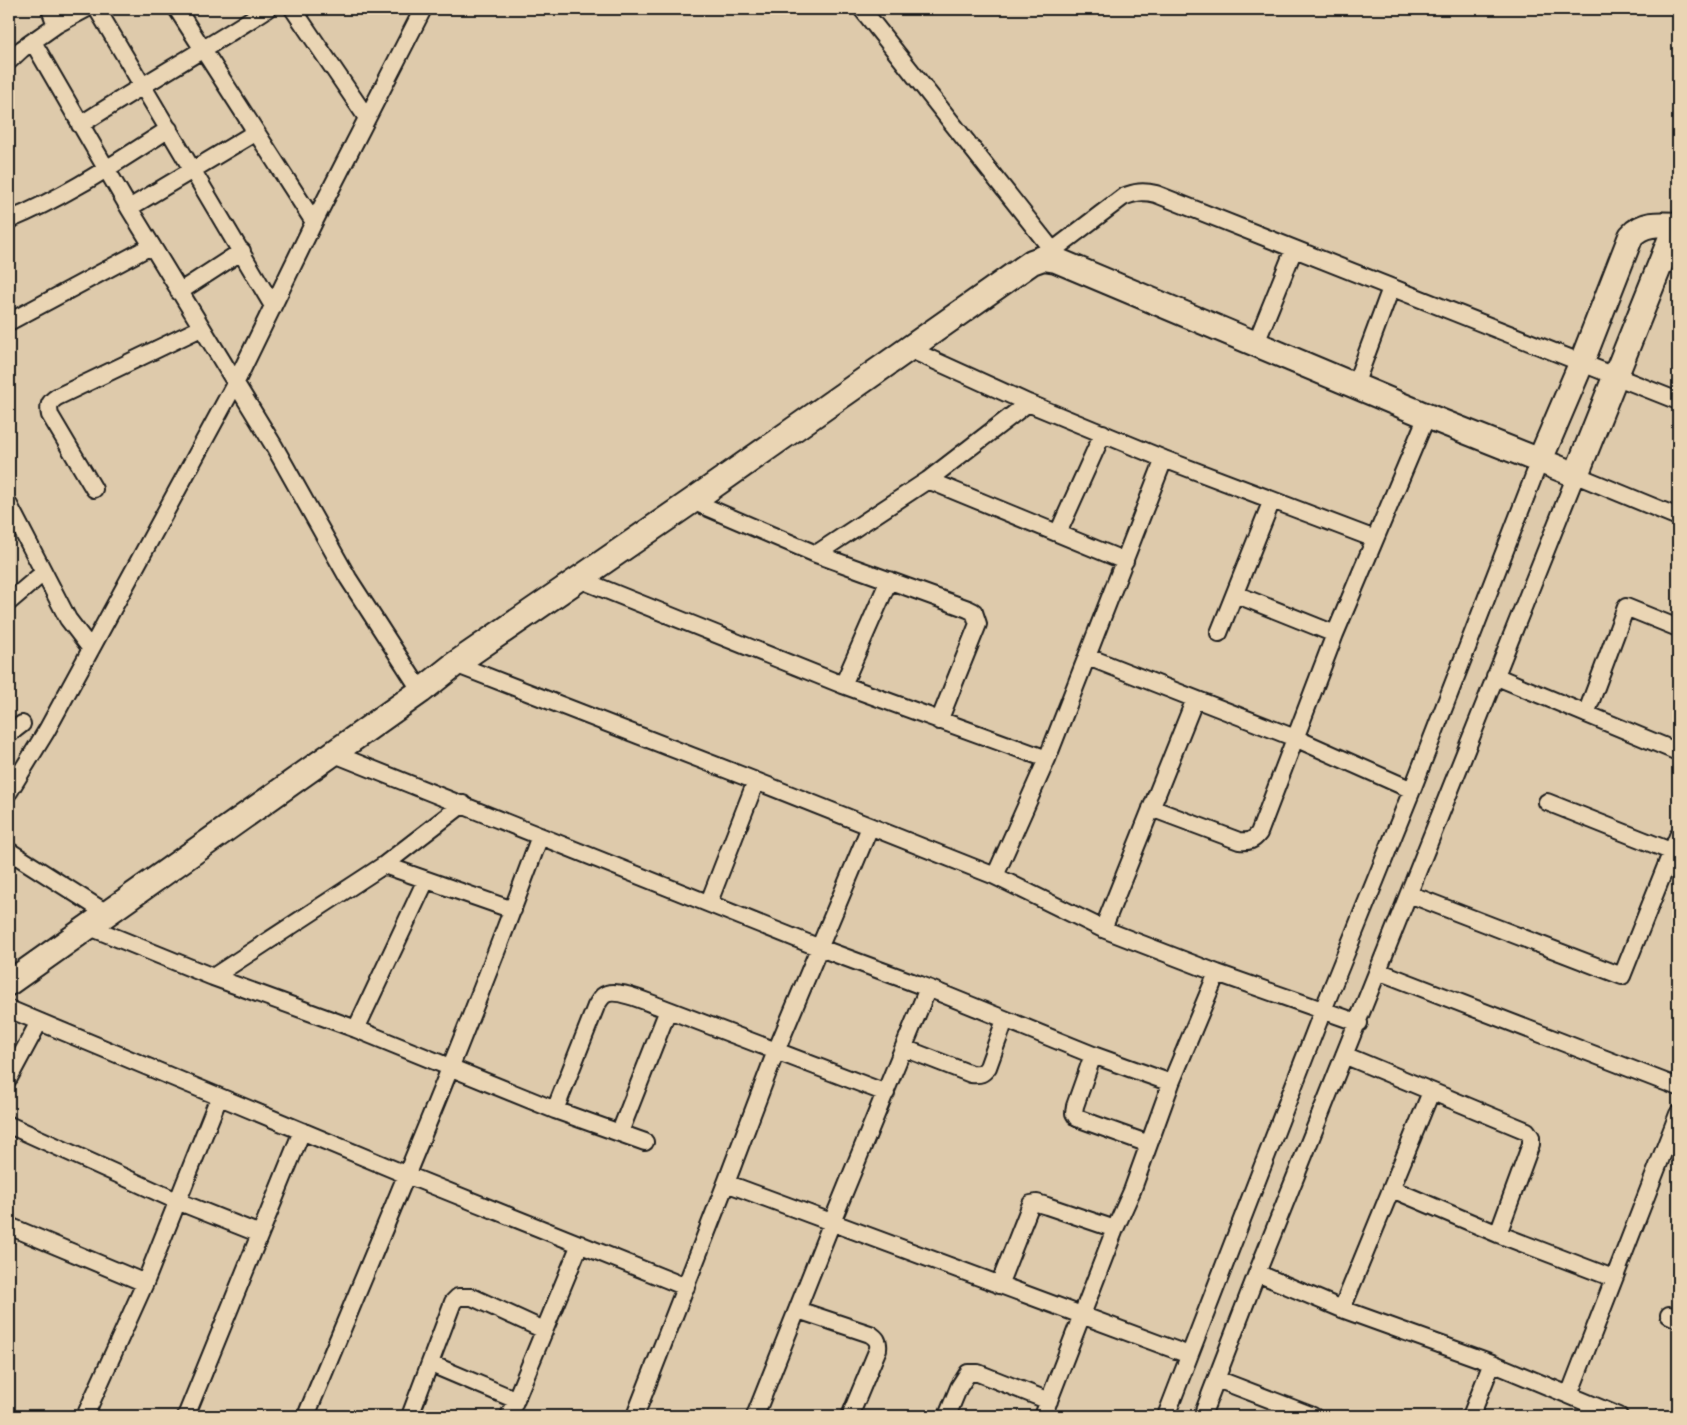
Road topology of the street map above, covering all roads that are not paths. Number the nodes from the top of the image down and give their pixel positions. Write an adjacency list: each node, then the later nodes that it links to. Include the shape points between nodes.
1 (50, 9): 9 (street)
2 (86, 9): 9 (street)
3 (97, 9): 13 (street)
4 (177, 9): 11 (street)
5 (267, 9): 11 (street)
6 (293, 9): 14 (street)
7 (423, 9): 14 (street)
8 (862, 9): 27 (street)
9 (56, 25): 10 (street)
10 (33, 42): 12 (street); 15 (street)
11 (203, 50): 13 (street); 17 (street)
12 (9, 61)
13 (143, 85): 15 (street); 16 (street)
14 (367, 118): 22 (street)
15 (80, 125): 18 (street)
16 (168, 129): 18 (street); 19 (street)
17 (256, 132): 19 (street); 22 (street)
18 (106, 170): 20 (street); 21 (street)
19 (194, 170): 20 (street); 26 (street)
20 (129, 208): 24 (street)
21 (9, 220)
22 (314, 222): 30 (street)
23 (1677, 225): 35 (street, via 1651,224 1631,236); 36 (street)
24 (151, 246): 29 (street); 31 (street)
25 (1294, 249): 27 (street, via 1156,194 1134,192); 28 (street); 33 (street)
26 (242, 251): 29 (street); 30 (street)
27 (1048, 254): 33 (street); 34 (street)
28 (1391, 288): 35 (street); 38 (street)
29 (179, 292): 32 (street)
30 (273, 306): 37 (street)
31 (9, 322)
32 (201, 328): 37 (street); 47 (street, via 51,401 48,407 50,415)
33 (1256, 344): 38 (street)
34 (909, 349): 40 (street); 49 (street)
35 (1581, 364): 36 (street); 44 (street)
36 (1615, 376): 39 (street); 45 (street)
37 (236, 382): 64 (street); 69 (street, via 348,578)
38 (1355, 385): 41 (street)
39 (1678, 402)
40 (1028, 403): 42 (street); 46 (street)
41 (1427, 416): 44 (street); 53 (street)
42 (1103, 434): 43 (street); 52 (street)
43 (1164, 459): 48 (street); 55 (street)
44 (1540, 460): 45 (street); 80 (street)
45 (1576, 475): 51 (street); 67 (street)
46 (928, 480): 52 (street); 54 (street)
47 (94, 489)
48 (1272, 500): 53 (street); 59 (street)
49 (692, 501): 54 (street); 57 (street)
50 (9, 505): 56 (street)
51 (1678, 517)
52 (1058, 533): 55 (street)
53 (1375, 538): 63 (street)
54 (816, 554): 58 (street)
55 (1125, 561): 65 (street)
56 (43, 573): 60 (street); 64 (street, via 68,619)
57 (580, 579): 66 (street); 68 (street)
58 (889, 580): 68 (street); 72 (street, via 968,609 977,618 978,624)
59 (1235, 594): 62 (street); 63 (street)
60 (9, 602)
61 (1678, 628): 71 (street, via 1626,607)
62 (1219, 633)
63 (1334, 634): 75 (street)
64 (91, 649): 81 (street)
65 (1088, 657): 70 (street); 78 (street)
66 (455, 664): 69 (street); 79 (street)
67 (1495, 676): 71 (street); 92 (street)
68 (844, 686): 72 (street)
69 (420, 691): 77 (street)
70 (1195, 699): 75 (street); 84 (street)
71 (1586, 714): 76 (street)
72 (939, 721): 78 (street)
73 (22, 724): 74 (street)
74 (9, 734)
75 (1295, 738): 80 (street); 84 (street, via 1254,840 1239,841)
76 (1678, 752)
77 (332, 753): 83 (street); 95 (street)
78 (1047, 759): 90 (street)
79 (756, 781): 85 (street); 93 (street)
80 (1412, 790): 105 (street)
81 (9, 792)
82 (1547, 802): 87 (street)
83 (463, 804): 86 (street); 89 (street)
84 (1151, 808): 96 (street)
85 (870, 827): 90 (street); 97 (street)
86 (540, 836): 93 (street); 94 (street)
87 (1676, 847): 92 (street, via 1622,976)
88 (9, 851): 95 (street)
89 (384, 865): 91 (street); 100 (street)
90 (995, 876): 96 (street)
91 (426, 880): 94 (street); 109 (street)
92 (1409, 894): 98 (street)
93 (709, 902): 97 (street)
94 (513, 910): 114 (street)
95 (99, 921): 100 (street); 101 (street)
96 (1104, 929): 99 (street)
97 (820, 948): 102 (street); 111 (street)
98 (1378, 971): 108 (street); 117 (street)
99 (1217, 973): 105 (street); 116 (street)
100 (213, 977): 109 (street)
101 (9, 983)
102 (928, 988): 106 (street); 110 (street)
103 (9, 1009): 107 (street)
104 (668, 1010): 111 (street); 121 (street, via 626,995 613,992 604,995 596,1006); 125 (street)
105 (1323, 1010): 108 (street); 147 (street)
106 (1005, 1020): 110 (street, via 988,1067 980,1074 971,1074); 112 (street)
107 (39, 1022): 115 (street); 120 (street)
108 (1358, 1023): 113 (street)
109 (356, 1029): 114 (street)
110 (904, 1048): 119 (street)
111 (776, 1051): 119 (street); 129 (street)
112 (1093, 1055): 116 (street); 127 (street, via 1075,1106 1077,1118)
113 (1344, 1055): 118 (street); 138 (street)
114 (450, 1066): 121 (street); 128 (street)
115 (9, 1078)
116 (1171, 1083): 127 (street)
117 (1678, 1087)
118 (1431, 1092): 130 (street); 136 (street, via 1527,1131 1531,1137)
119 (886, 1093): 132 (street)
120 (219, 1097): 124 (street); 131 (street)
121 (555, 1110): 125 (street)
122 (1678, 1114): 139 (street)
123 (9, 1125): 131 (street)
124 (302, 1131): 128 (street); 135 (street)
125 (620, 1132): 126 (street)
126 (645, 1142)
127 (1149, 1144): 134 (street)
128 (406, 1175): 137 (street); 156 (street)
129 (726, 1184): 132 (street); 142 (street)
130 (1392, 1189): 136 (street); 143 (street)
131 (177, 1201): 135 (street); 140 (street)
132 (832, 1222): 141 (street); 144 (street)
133 (9, 1226): 140 (street)
134 (1115, 1230): 141 (street, via 1037,1203 1031,1204); 145 (street)
135 (260, 1234): 155 (street)
136 (1498, 1234): 139 (street)
137 (580, 1244): 142 (street); 146 (street)
138 (1257, 1274): 143 (street); 150 (street)
139 (1614, 1278): 151 (street)
140 (144, 1283): 154 (street)
141 (999, 1285): 145 (street)
142 (686, 1287): 159 (street)
143 (1342, 1309): 148 (street)
144 (798, 1310): 160 (street); 161 (street, via 876,1338 878,1349)
145 (1082, 1316): 147 (street); 153 (street)
146 (544, 1330): 149 (street, via 472,1297 458,1297 453,1302); 152 (street)
147 (1189, 1355): 163 (street)
148 (1492, 1363): 151 (street); 166 (street)
149 (431, 1364): 152 (street); 157 (street)
150 (1217, 1379): 164 (street); 165 (street)
151 (1569, 1395): 167 (street)
152 (516, 1400): 158 (street)
153 (1046, 1409): 162 (street, via 978,1373 968,1372)
154 (85, 1416)
155 (186, 1416)
156 (306, 1416)
157 (410, 1416)
158 (509, 1416)
159 (635, 1416)
160 (755, 1416)
161 (850, 1416)
162 (948, 1416)
163 (1166, 1416)
164 (1202, 1416)
165 (1313, 1416)
166 (1470, 1416)
167 (1619, 1416)

